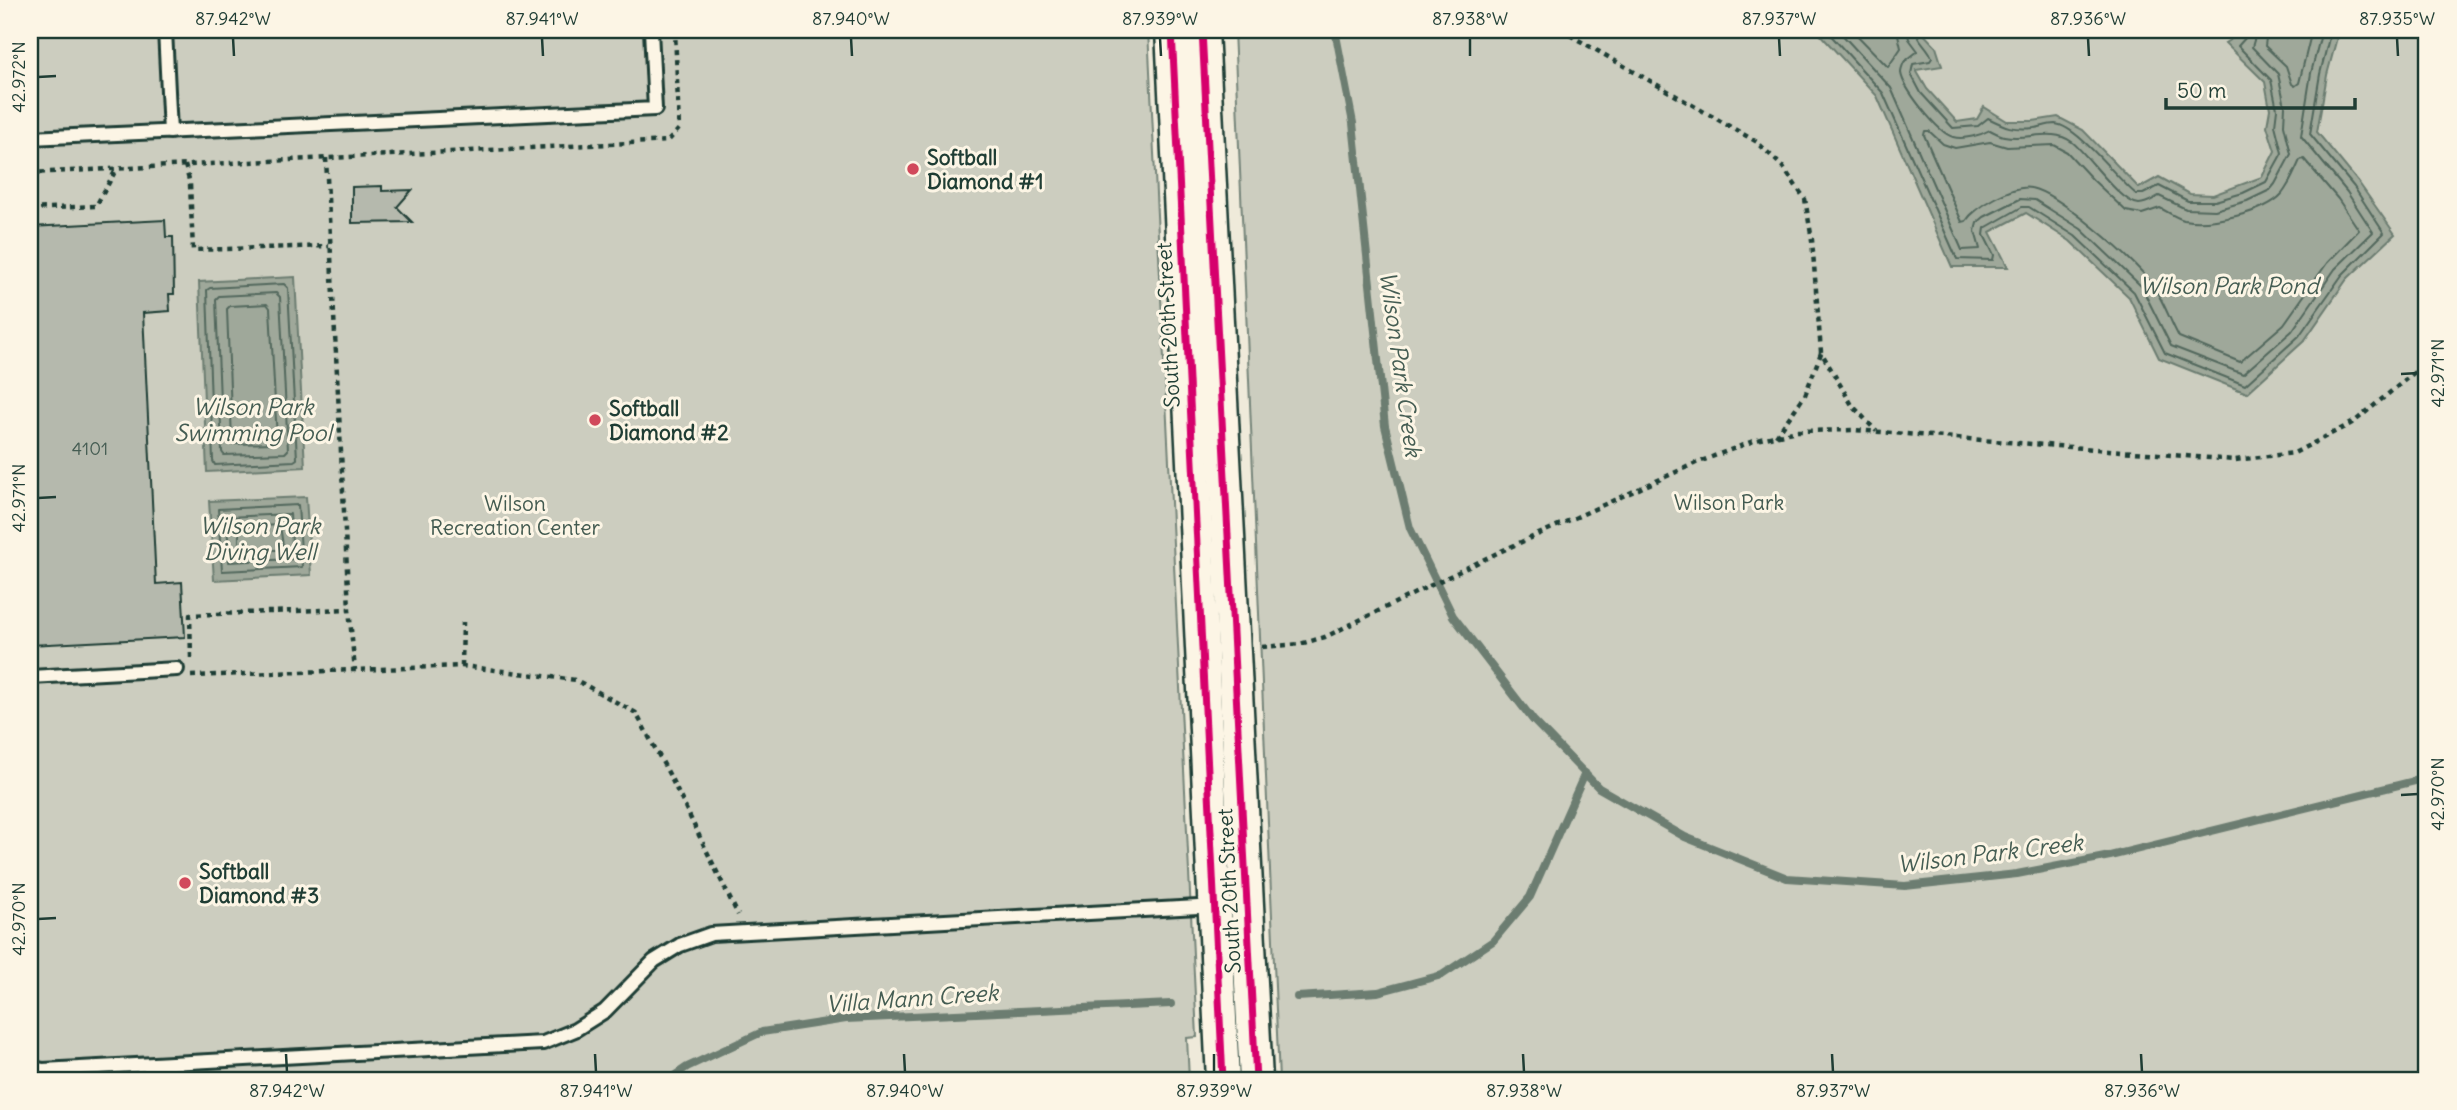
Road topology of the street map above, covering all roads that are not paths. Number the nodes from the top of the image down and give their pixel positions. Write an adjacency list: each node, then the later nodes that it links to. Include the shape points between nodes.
1 (165, 30): 5 (lane)
2 (651, 30): 5 (lane, via 655,109)
3 (1172, 30): 7 (street, South 20th Street)
4 (1202, 30): 7 (street, South 20th Street)
5 (170, 132): 6 (lane)
6 (30, 138)
7 (1217, 643): 10 (street, South 20th Street)
8 (177, 669): 9 (lane)
9 (30, 677)
10 (1231, 906): 11 (lane, via 711,934 680,944 654,961 605,1011 542,1043 43,1070); 12 (street, South 20th Street); 13 (street, South 20th Street)
11 (30, 1067)
12 (1223, 1080)
13 (1256, 1080)

